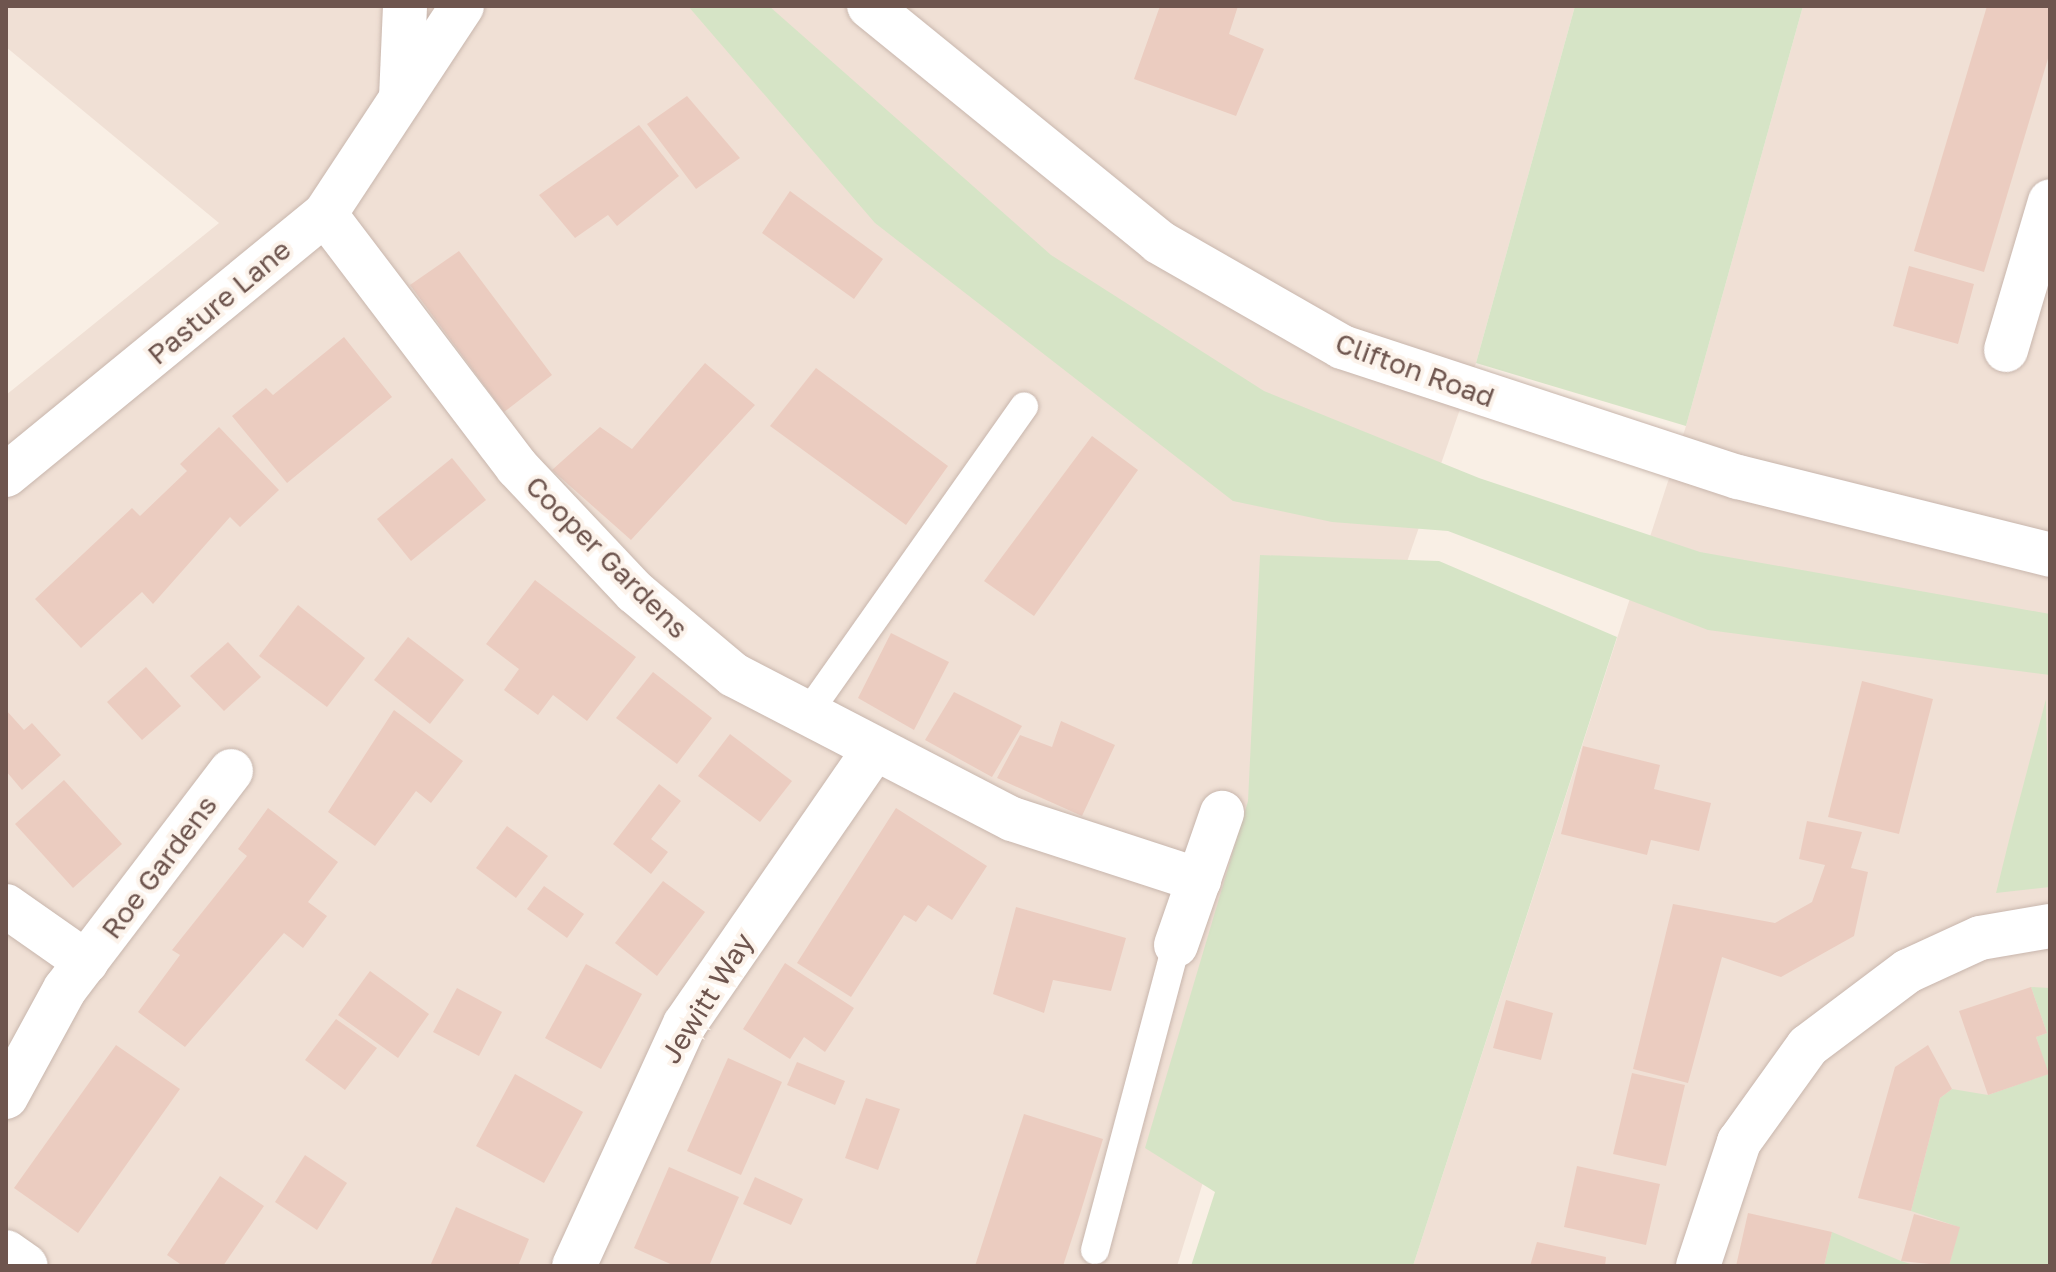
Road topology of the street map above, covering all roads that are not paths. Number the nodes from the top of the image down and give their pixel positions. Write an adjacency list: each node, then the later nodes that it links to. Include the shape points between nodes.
1 (405, 6): 4 (street)
2 (462, 6): 4 (street, Pasture Lane)
3 (869, 6): 10 (street, Clifton Road, via 1159,242 1289,321 1376,361 1738,477)
4 (401, 100): 6 (street, Pasture Lane)
5 (2050, 201): 7 (street)
6 (325, 214): 9 (street, Pasture Lane); 11 (street, Cooper Gardens, via 484,427 613,570 734,675)
7 (2006, 350)
8 (1024, 407): 11 (lane)
9 (6, 475)
10 (2050, 555)
11 (805, 717): 12 (street, Cooper Gardens)
12 (874, 750): 15 (street, Cooper Gardens, via 1068,842); 24 (street, Jewitt Way, via 685,1024)
13 (231, 771): 19 (street, Roe Gardens)
14 (1222, 813): 15 (street)
15 (1199, 880): 18 (street)
16 (6, 906): 19 (street, Roe Gardens)
17 (2050, 926): 25 (street, via 1980,938 1908,971 1808,1046 1739,1142)
18 (1176, 945): 21 (lane)
19 (86, 962): 20 (street, Roe Gardens)
20 (6, 1097)
21 (1095, 1250)
22 (6, 1252): 23 (street)
23 (26, 1266)
24 (574, 1266)
25 (1698, 1266)

